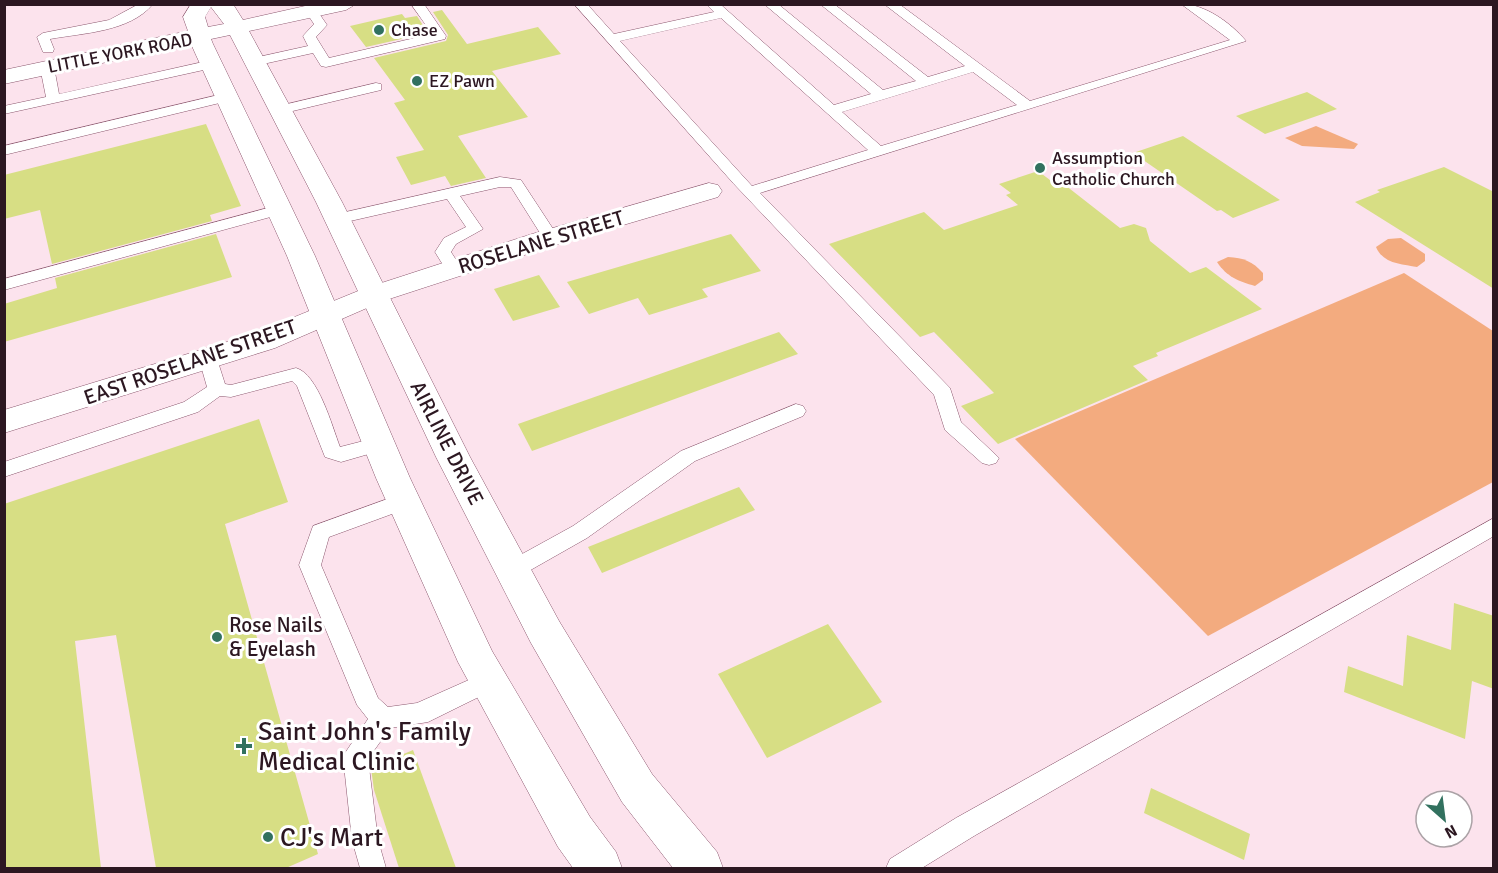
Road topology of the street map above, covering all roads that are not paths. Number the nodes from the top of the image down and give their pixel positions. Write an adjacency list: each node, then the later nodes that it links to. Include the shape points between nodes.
1 (147, 4): 14 (lane)
2 (254, 4): 12 (main road)
3 (346, 4): 11 (main road)
4 (417, 4): 16 (lane, via 440,36 326,63)
5 (580, 4): 15 (lane)
6 (770, 4): 25 (lane)
7 (826, 4): 23 (lane)
8 (890, 4): 21 (lane)
9 (1186, 4): 28 (lane, via 1240,41)
10 (717, 9): 15 (lane); 31 (lane)
11 (312, 12): 12 (main road); 16 (lane, via 321,25 309,36)
12 (228, 14): 13 (main road, LITTLE YORK ROAD); 19 (main road, AIRLINE DRIVE)
13 (198, 19): 14 (main road, LITTLE YORK ROAD); 17 (main road, LITTLE YORK ROAD); 20 (main road)
14 (123, 26): 17 (main road, LITTLE YORK ROAD)
15 (611, 39): 34 (lane)
16 (316, 48): 19 (lane)
17 (48, 58): 18 (main road, LITTLE YORK ROAD); 22 (main road, LITTLE YORK ROAD); 27 (lane)
18 (4, 59)
19 (254, 62): 30 (main road, AIRLINE DRIVE)
20 (212, 64): 26 (main road); 27 (lane)
21 (975, 67): 23 (lane); 28 (lane)
22 (4, 76)
23 (926, 82): 25 (lane)
24 (376, 87): 30 (lane)
25 (881, 96): 31 (lane)
26 (227, 97): 32 (lane); 37 (main road)
27 (52, 100): 29 (lane)
28 (1028, 106): 33 (lane)
29 (4, 110)
30 (280, 110): 38 (main road, AIRLINE DRIVE)
31 (832, 110): 33 (lane)
32 (4, 151)
33 (879, 152): 34 (lane)
34 (745, 186): 35 (lane); 49 (lane, via 944,393 952,425)
35 (709, 191): 39 (main road, ROSELANE STREET)
36 (451, 193): 38 (lane); 39 (lane, via 500,182 516,183); 40 (lane, via 475,229 450,241 443,252)
37 (279, 210): 41 (lane); 43 (main road)
38 (337, 219): 42 (main road, AIRLINE DRIVE)
39 (551, 238): 40 (main road, ROSELANE STREET)
40 (454, 269): 42 (main road, ROSELANE STREET)
41 (4, 285)
42 (373, 295): 43 (main road, EAST ROSELANE STREET); 53 (main road, AIRLINE DRIVE)
43 (326, 313): 44 (main road, EAST ROSELANE STREET, via 264,341); 48 (main road)
44 (208, 359): 45 (lane); 47 (main road, EAST ROSELANE STREET)
45 (217, 389): 48 (lane, via 231,391 297,374 332,453 341,455); 50 (lane, via 191,407)
46 (796, 411): 53 (lane, via 688,456 580,532)
47 (4, 422)
48 (379, 444): 51 (main road)
49 (989, 458)
50 (4, 470)
51 (404, 501): 54 (main road); 55 (lane, via 320,532 310,565 369,705)
52 (1494, 526): 59 (lane)
53 (512, 570): 58 (main road, AIRLINE DRIVE, via 544,632 637,788)
54 (489, 681): 55 (lane, via 419,714); 57 (main road, via 574,832)
55 (383, 718): 56 (lane, via 355,756 365,840)
56 (373, 868)
57 (600, 868)
58 (701, 868)
59 (898, 868)

